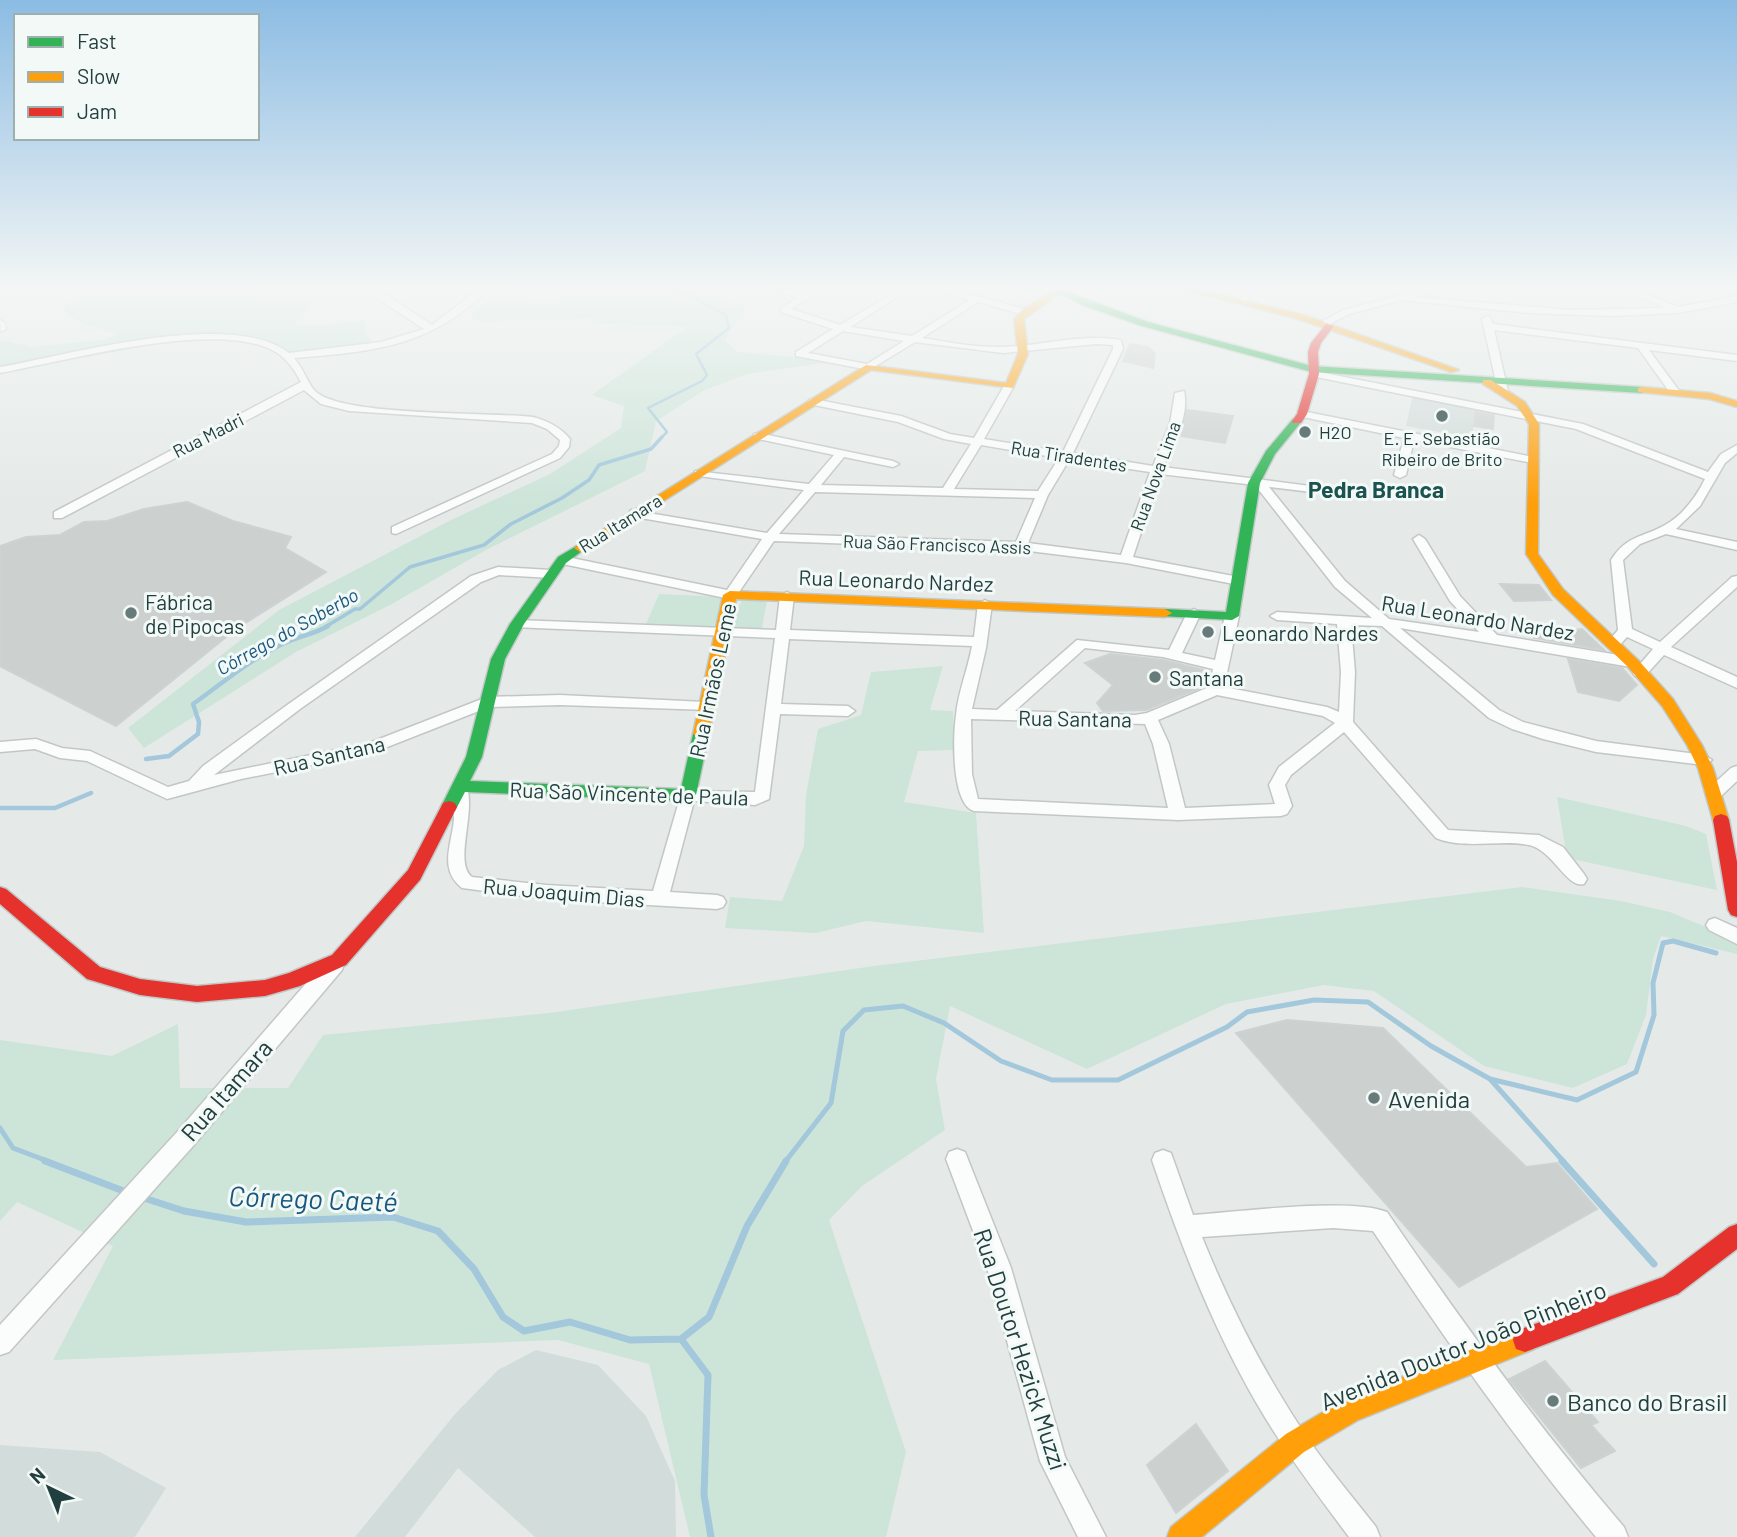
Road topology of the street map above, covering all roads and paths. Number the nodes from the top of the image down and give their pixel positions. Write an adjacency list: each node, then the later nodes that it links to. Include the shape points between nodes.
1 (54, 361): 13 (street)
2 (290, 361): 17 (street)
3 (830, 361): 12 (street)
4 (880, 361): 12 (street, Rua Itamara)
5 (1018, 361): 18 (street)
6 (1111, 361): 31 (street)
7 (1276, 361): 14 (street)
8 (1314, 361): 14 (street)
9 (1428, 361): 16 (street)
10 (1497, 361): 19 (street)
11 (1652, 361): 21 (street)
12 (869, 367): 18 (street); 22 (street, Rua Itamara)
13 (0, 370)
14 (1313, 371): 15 (street); 24 (street)
15 (1335, 374): 16 (street); 25 (street)
16 (1480, 379): 19 (street)
17 (306, 382): 44 (street, Rua Madri); 45 (street, via 316,396 346,407 512,417 555,428 565,439 556,456)
18 (1009, 386): 28 (street)
19 (1502, 386): 21 (street); 25 (street)
20 (1180, 393): 34 (street, Rua Nova Lima, via 1166,454)
21 (1675, 393): 23 (street)
22 (813, 402): 26 (street, Rua Itamara); 28 (street, Rua Tiradentes, via 901,419 940,435)
23 (1737, 404)
24 (1302, 414): 27 (street); 38 (street, via 1270,453)
25 (1530, 415): 32 (street); 37 (street, via 1594,430)
26 (758, 436): 30 (street); 35 (street, Rua Itamara)
27 (1410, 436): 32 (street); 36 (street)
28 (978, 441): 31 (street, Rua Tiradentes); 40 (street)
29 (1737, 447): 37 (street, via 1720,459)
30 (842, 453): 33 (street); 39 (street, Rua Irmãos Leme)
31 (1066, 456): 34 (street, Rua Tiradentes); 42 (street)
32 (1533, 460): 70 (street, via 1532,554 1536,564 1553,588)
33 (893, 464)
34 (1156, 470): 38 (street, Rua Tiradentes); 51 (street, Rua Nova Lima)
35 (699, 474): 39 (street); 43 (street, Rua Itamara)
36 (1400, 475)
37 (1710, 477): 46 (street, via 1705,490)
38 (1257, 484): 41 (street, Rua Tiradentes); 55 (street); 63 (street, via 1340,584)
39 (812, 488): 40 (street); 47 (street, Rua Irmãos Leme)
40 (947, 491): 42 (street)
41 (1329, 491)
42 (1042, 495): 49 (street)
43 (635, 513): 47 (street, Rua São Francisco Assis); 52 (street, Rua Itamara)
44 (58, 515)
45 (396, 530)
46 (1666, 530): 50 (street); 65 (street, via 1632,541 1617,560)
47 (770, 537): 49 (street, Rua São Francisco Assis); 56 (street, Rua Irmãos Leme)
48 (1419, 539): 68 (street, via 1455,598)
49 (1021, 546): 51 (street, Rua São Francisco Assis)
50 (1737, 546)
51 (1126, 559): 55 (street, Rua São Francisco Assis)
52 (562, 561): 53 (street, Rua Itamara); 56 (street, Rua Leonardo Nardez)
53 (551, 574): 64 (street, Rua Itamara); 88 (street, via 498,571 476,579 295,706)
54 (1737, 580): 71 (street)
55 (1239, 581): 60 (street)
56 (730, 595): 57 (street, Rua Leonardo Nardez); 66 (street, Rua Irmãos Leme)
57 (787, 596): 58 (street, Rua Leonardo Nardez); 67 (street, Rua São Vincente de Paula)
58 (985, 604): 59 (street, Rua Leonardo Nardez); 69 (street)
59 (1194, 613): 60 (street, Rua Leonardo Nardez); 72 (street)
60 (1232, 615): 73 (street)
61 (1277, 616): 62 (street, Rua Leonardo Nardez)
62 (1343, 620): 63 (street, Rua Leonardo Nardez); 84 (street)
63 (1383, 622): 68 (street, Rua Leonardo Nardez); 86 (street, via 1506,721 1566,739)
64 (517, 624): 66 (street); 77 (street, Rua Itamara, via 495,667)
65 (1625, 631): 70 (street); 71 (street)
66 (721, 632): 67 (street); 78 (street, Rua Irmãos Leme)
67 (783, 635): 69 (street); 79 (street, Rua São Vincente de Paula)
68 (1492, 637): 74 (street, Rua Leonardo Nardez)
69 (979, 642): 81 (street)
70 (1613, 644): 74 (street)
71 (1662, 648): 74 (street); 75 (street)
72 (1174, 655): 73 (street); 82 (street, via 1082,643)
73 (1222, 666): 76 (street)
74 (1635, 668): 86 (street, via 1671,708)
75 (1737, 683)
76 (1216, 690): 83 (street, Rua Santana); 84 (street, via 1327,712)
77 (487, 702): 78 (street, Rua Santana, via 560,700); 88 (street, Rua Santana, via 372,748); 89 (street, Rua Itamara, via 476,750)
78 (705, 707): 91 (street, Rua Irmãos Leme)
79 (772, 709): 80 (street); 91 (street, Rua São Vincente de Paula, via 760,798)
80 (848, 711)
81 (963, 714): 82 (street, Rua Santana); 92 (street, via 964,774 969,800 979,807)
82 (1000, 716): 83 (street, Rua Santana)
83 (1150, 718): 92 (street)
84 (1345, 723): 92 (street, via 1280,777 1281,810); 93 (street, via 1442,834 1524,837 1557,852)
85 (0, 747): 88 (street, Rua Santana, via 36,744 90,757 167,793)
86 (1704, 760): 90 (street)
87 (1737, 772): 90 (street)
88 (192, 787)
89 (460, 788): 91 (street, Rua São Vincente de Paula); 95 (street, Rua Joaquim Dias, via 462,816 456,853 462,881); 100 (street, Rua Itamara, via 414,875)
90 (1715, 792): 97 (street)
91 (688, 795): 95 (street, Rua Irmãos Leme)
92 (1178, 814)
93 (1578, 879)
94 (0, 894): 100 (street, via 94,973 140,987 197,994 239,992 293,980)
95 (659, 900): 96 (street, Rua Joaquim Dias)
96 (717, 902)
97 (1736, 903)
98 (1715, 925): 99 (street)
99 (1737, 937)
100 (339, 960): 105 (street, Rua Itamara)
101 (957, 1159): 108 (street, Rua Doutor Hezick Muzzi, via 999,1268 1052,1461)
102 (1163, 1160): 103 (street)
103 (1185, 1227): 106 (street, via 1333,1217 1379,1220); 107 (street, via 1226,1323)
104 (1737, 1237): 106 (street, Avenida Doutor João Pinheiro, via 1670,1286)
105 (0, 1343)
106 (1472, 1360): 107 (street, Avenida Doutor João Pinheiro, via 1349,1411); 111 (street, via 1558,1473)
107 (1295, 1443): 109 (street, Avenida Doutor João Pinheiro); 110 (street)
108 (1092, 1537)
109 (1181, 1537)
110 (1366, 1537)
111 (1614, 1537)

